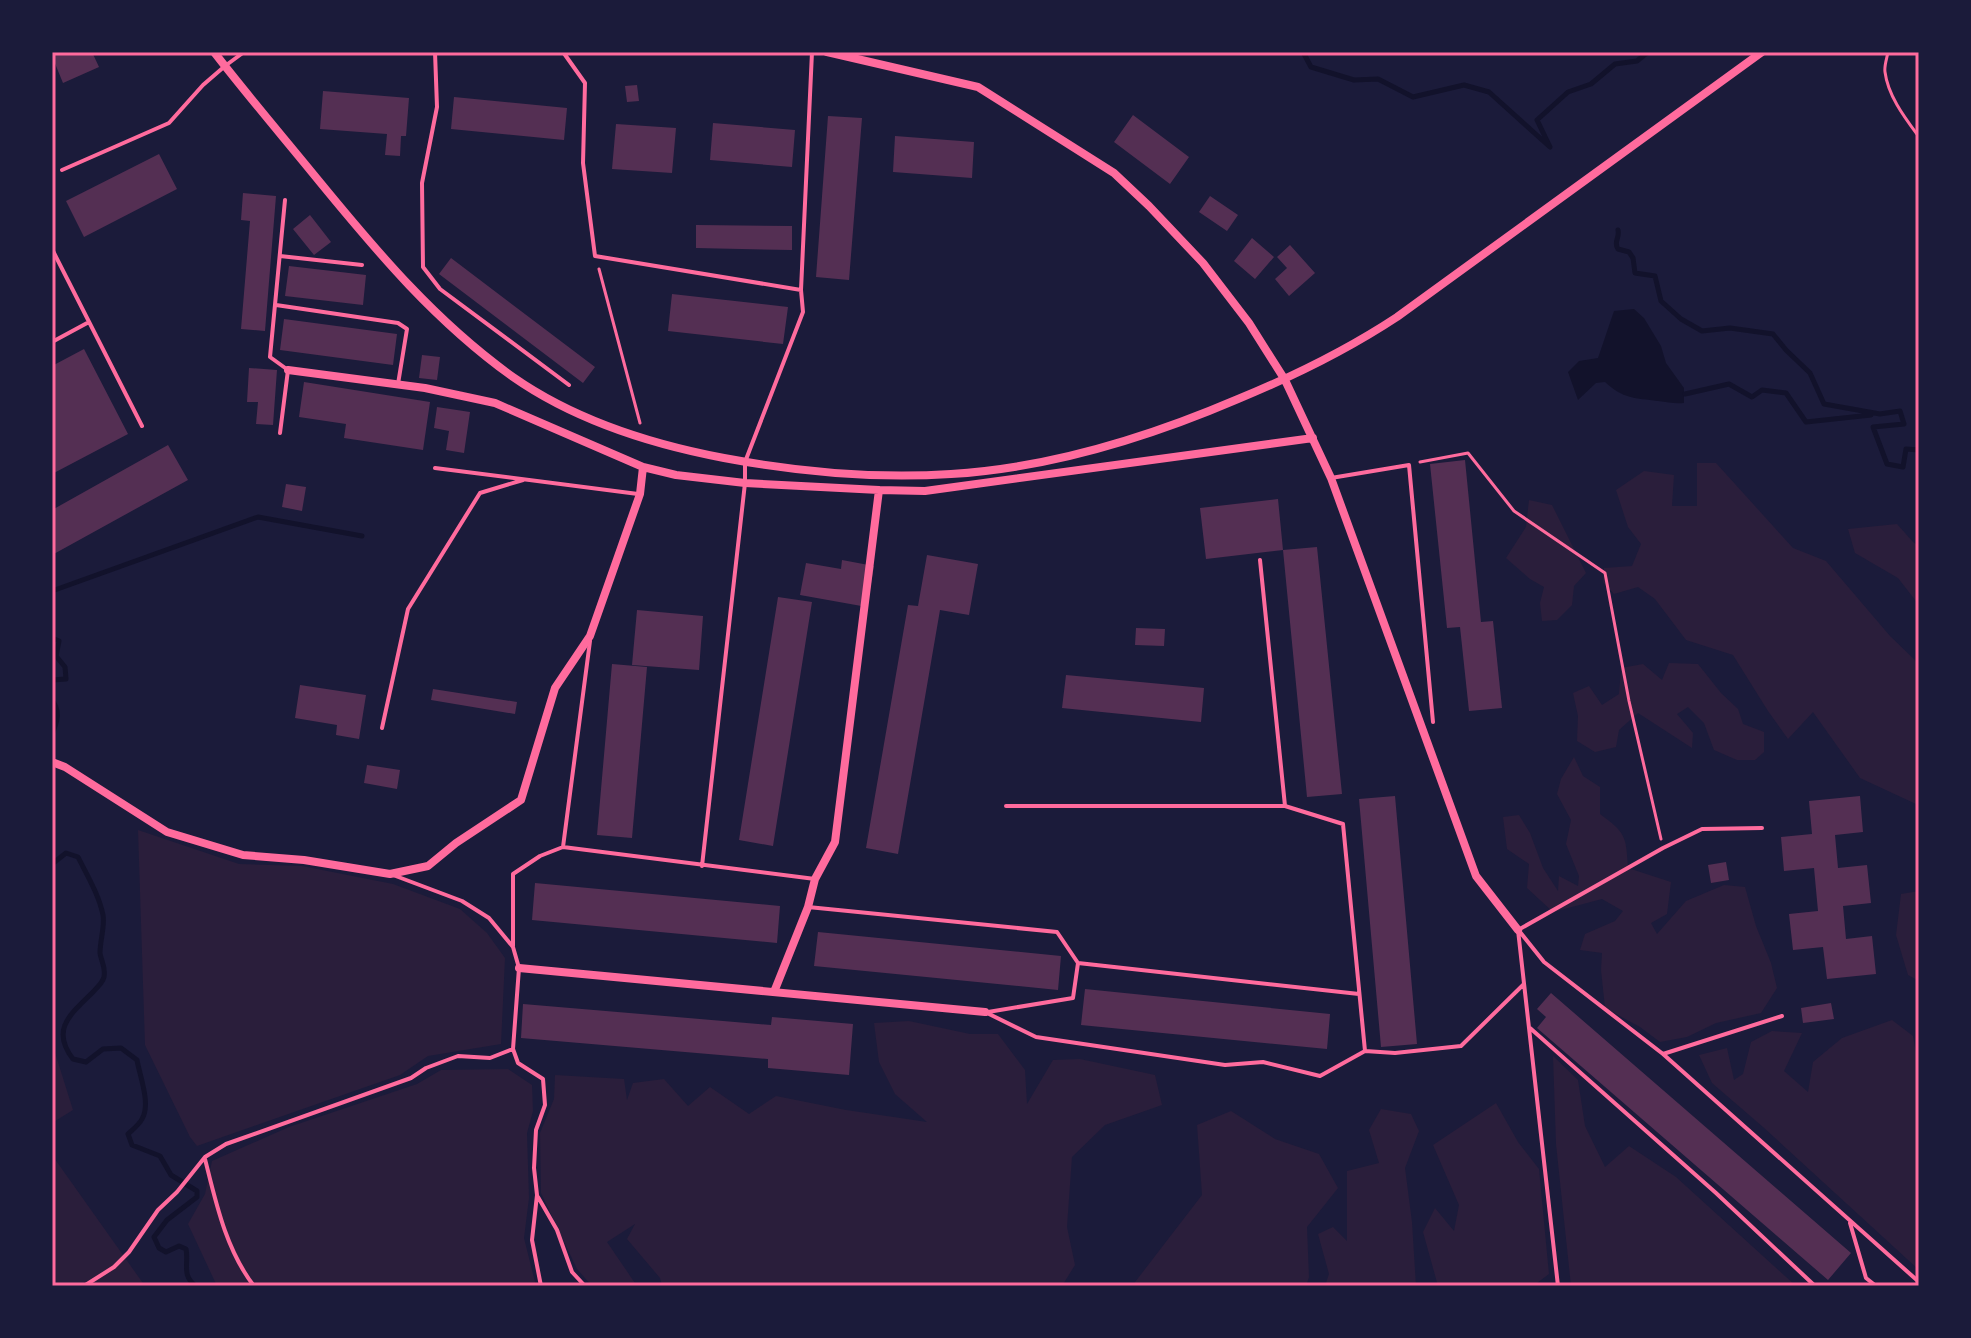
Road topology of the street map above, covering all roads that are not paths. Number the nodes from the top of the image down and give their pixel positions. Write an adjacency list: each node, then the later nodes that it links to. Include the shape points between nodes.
1 (214, 52): 8 (street)
2 (244, 52): 8 (lane)
3 (435, 52): 21 (lane, via 437,107 422,183 423,267 440,289)
4 (563, 52): 14 (lane, via 585,83 583,163 595,256)
5 (812, 52): 14 (lane)
6 (827, 52): 19 (street, via 978,87 1114,173 1203,263)
7 (1762, 52): 19 (street, via 1397,317)
8 (225, 66): 9 (lane, via 169,123); 25 (street, via 426,305 516,379 581,416 675,448)
9 (62, 170)
10 (285, 200): 12 (lane)
11 (52, 249): 16 (lane)
12 (280, 256): 13 (lane); 15 (lane)
13 (362, 265)
14 (801, 290): 25 (lane, via 803,312)
15 (275, 305): 18 (lane, via 270,357); 20 (lane, via 398,323 407,329)
16 (89, 322): 17 (lane); 22 (lane)
17 (52, 342)
18 (288, 370): 20 (street); 23 (lane)
19 (1285, 380): 24 (street); 25 (street, via 1117,444 1000,469 907,475 818,472)
20 (398, 384): 26 (street, via 495,403)
21 (569, 385)
22 (142, 426)
23 (280, 433)
24 (1313, 438): 28 (street); 31 (street, via 925,491)
25 (745, 462): 30 (lane)
26 (643, 467): 30 (street); 32 (street)
27 (435, 468): 29 (lane)
28 (1331, 478): 35 (lane, via 1409,465); 46 (street, via 1476,876)
29 (523, 480): 32 (lane); 36 (lane, via 480,493 408,609)
30 (745, 483): 31 (street); 42 (lane)
31 (879, 490): 44 (street, via 835,842)
32 (640, 494): 34 (street)
33 (1260, 560): 39 (lane)
34 (590, 636): 41 (lane); 43 (street, via 555,688 521,800 428,866)
35 (1433, 722)
36 (382, 728)
37 (52, 762): 43 (street, via 167,832 243,855)
38 (1006, 806): 39 (lane)
39 (1285, 806): 52 (lane, via 1343,824)
40 (1762, 828): 46 (lane, via 1702,829)
41 (563, 847): 42 (lane); 47 (lane, via 513,874)
42 (702, 866): 44 (lane)
43 (390, 874): 47 (lane, via 462,901 489,918)
44 (815, 879): 45 (street)
45 (808, 907): 48 (lane, via 1057,932); 51 (street)
46 (1518, 930): 50 (lane); 58 (lane, via 1544,962)
47 (513, 947): 49 (lane)
48 (1078, 963): 52 (lane); 53 (lane, via 1073,998)
49 (519, 968): 51 (street); 56 (lane)
50 (1524, 984): 55 (lane); 57 (lane, via 1461,1046)
51 (774, 992): 53 (street)
52 (1359, 994): 57 (lane)
53 (985, 1012): 57 (lane, via 1036,1037 1225,1065 1263,1062 1320,1076)
54 (1782, 1016): 58 (lane)
55 (1530, 1028): 67 (lane); 68 (lane)
56 (513, 1049): 59 (lane, via 490,1058 458,1056 226,1144); 60 (lane, via 518,1063 543,1079 545,1105 535,1143)
57 (1365, 1051)
58 (1663, 1054): 61 (lane)
59 (205, 1157): 63 (lane, via 129,1252); 64 (lane, via 220,1219)
60 (537, 1195): 65 (lane, via 532,1240); 66 (lane, via 572,1272)
61 (1849, 1221): 62 (lane); 69 (lane, via 1866,1278)
62 (1919, 1282)
63 (84, 1286)
64 (254, 1286)
65 (541, 1286)
66 (585, 1286)
67 (1558, 1286)
68 (1815, 1286)
69 (1876, 1286)

